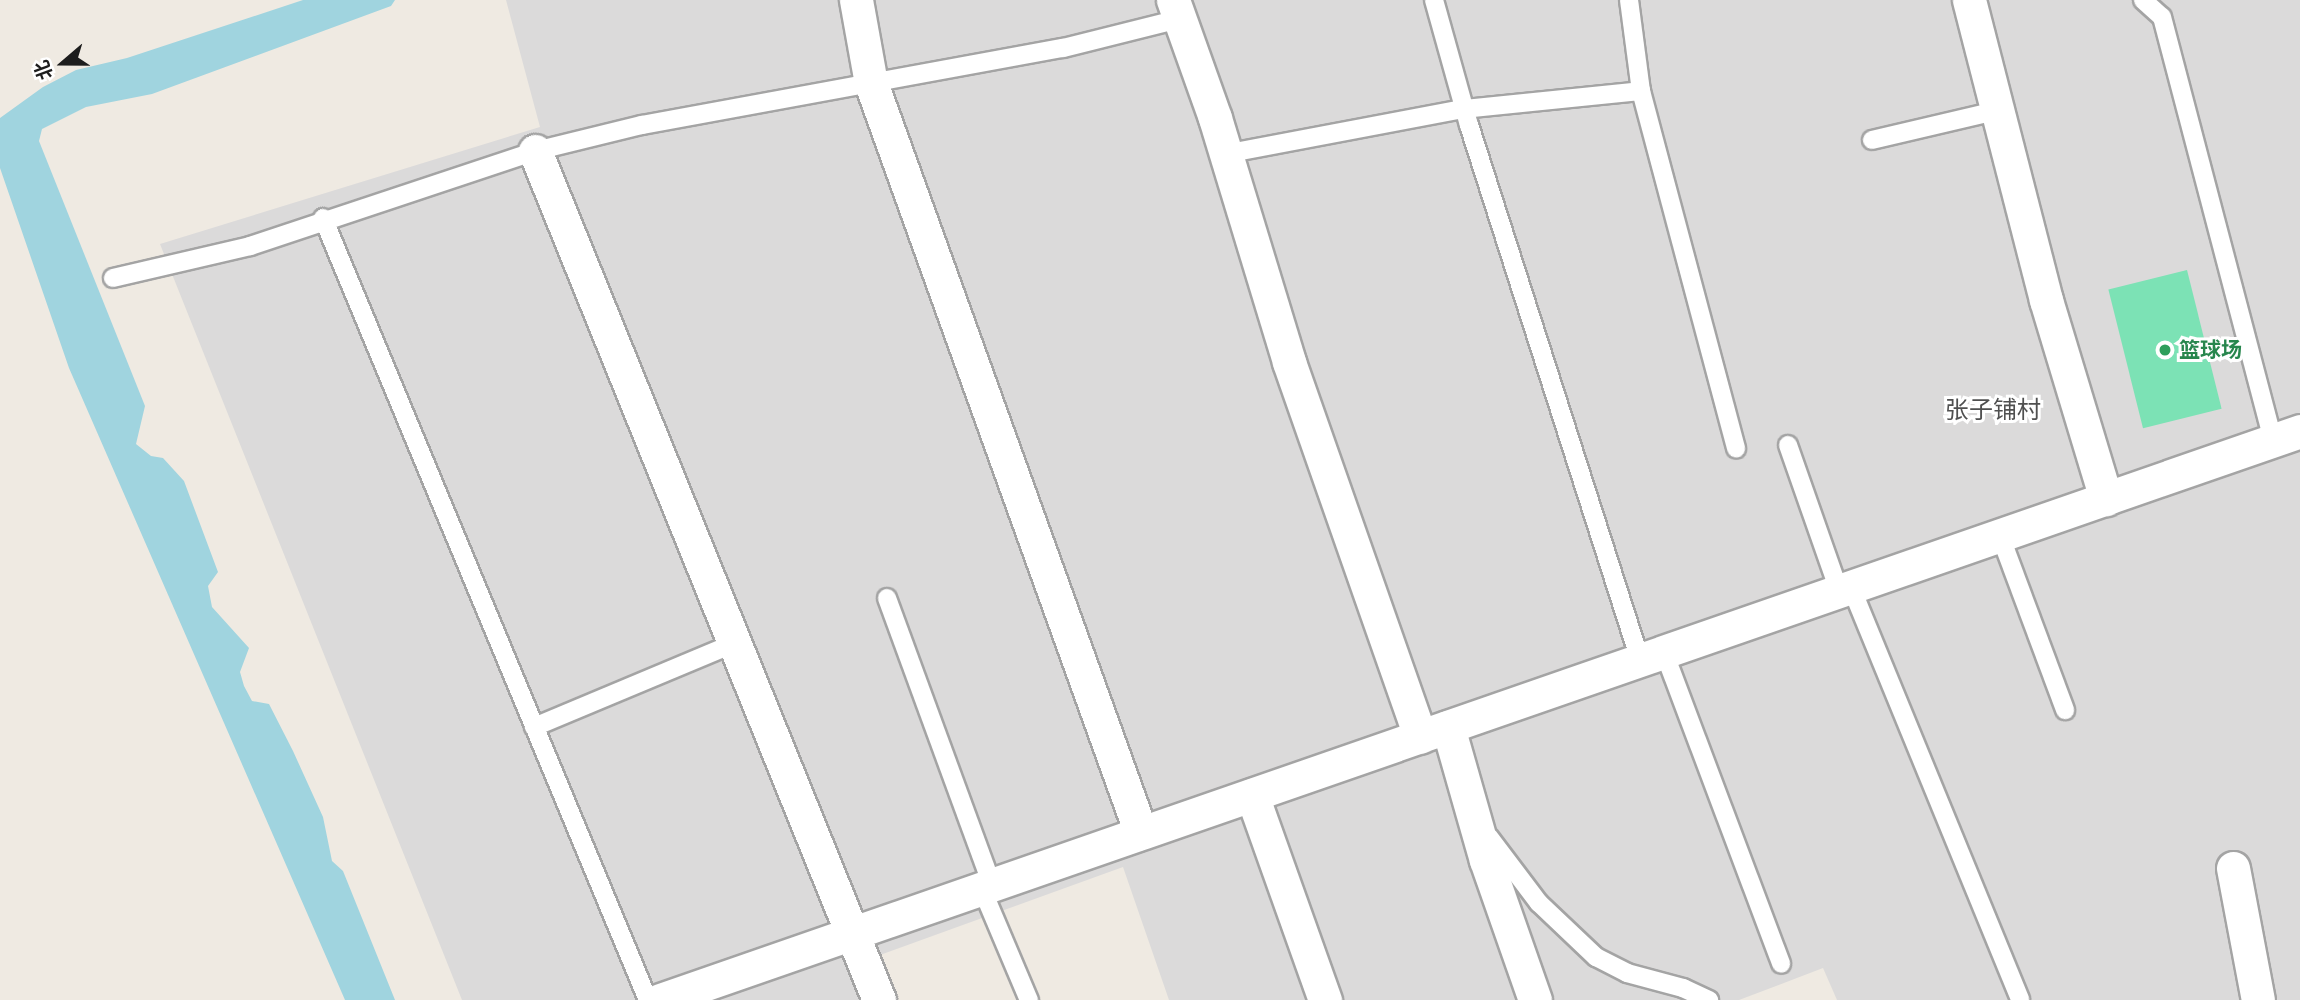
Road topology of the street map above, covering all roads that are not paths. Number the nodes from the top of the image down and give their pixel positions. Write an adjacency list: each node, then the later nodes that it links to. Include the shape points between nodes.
1 (856, 0): 7 (street)
2 (1434, 0): 9 (lane)
3 (1629, 0): 8 (lane)
4 (1969, 0): 10 (street)
5 (2143, 0): 16 (lane, via 2162,17)
6 (1176, 9): 7 (lane, via 1063,48); 13 (street)
7 (871, 83): 12 (lane, via 642,125); 30 (street)
8 (1641, 91): 9 (lane); 18 (lane)
9 (1464, 110): 13 (lane); 24 (lane)
10 (2000, 110): 11 (lane); 19 (street, via 2046,299)
11 (1872, 140)
12 (535, 151): 14 (lane); 23 (street)
13 (1225, 155): 27 (street, via 1289,362)
14 (323, 218): 15 (lane, via 250,246); 26 (lane)
15 (113, 278)
16 (2287, 436): 19 (street)
17 (1788, 445): 21 (lane)
18 (1736, 449)
19 (2106, 499): 20 (street)
20 (2000, 536): 21 (street); 25 (lane)
21 (1845, 589): 24 (street); 42 (lane)
22 (887, 598): 32 (lane)
23 (737, 642): 26 (lane); 33 (street)
24 (1652, 656): 27 (street); 34 (lane)
25 (2065, 710)
26 (534, 727): 35 (lane)
27 (1434, 732): 28 (street); 29 (street)
28 (1252, 795): 30 (street); 39 (street)
29 (1473, 813): 40 (street); 41 (lane, via 1506,862 1568,936 1627,973)
30 (1141, 833): 32 (street)
31 (2233, 868): 43 (street)
32 (987, 887): 33 (street); 38 (lane)
33 (852, 933): 36 (street); 37 (street)
34 (1781, 964)
35 (648, 1000)
36 (660, 1000)
37 (879, 1000)
38 (1029, 1000)
39 (1325, 1000)
40 (1535, 1000)
41 (1709, 1000)
42 (2020, 1000)
43 (2258, 1000)

